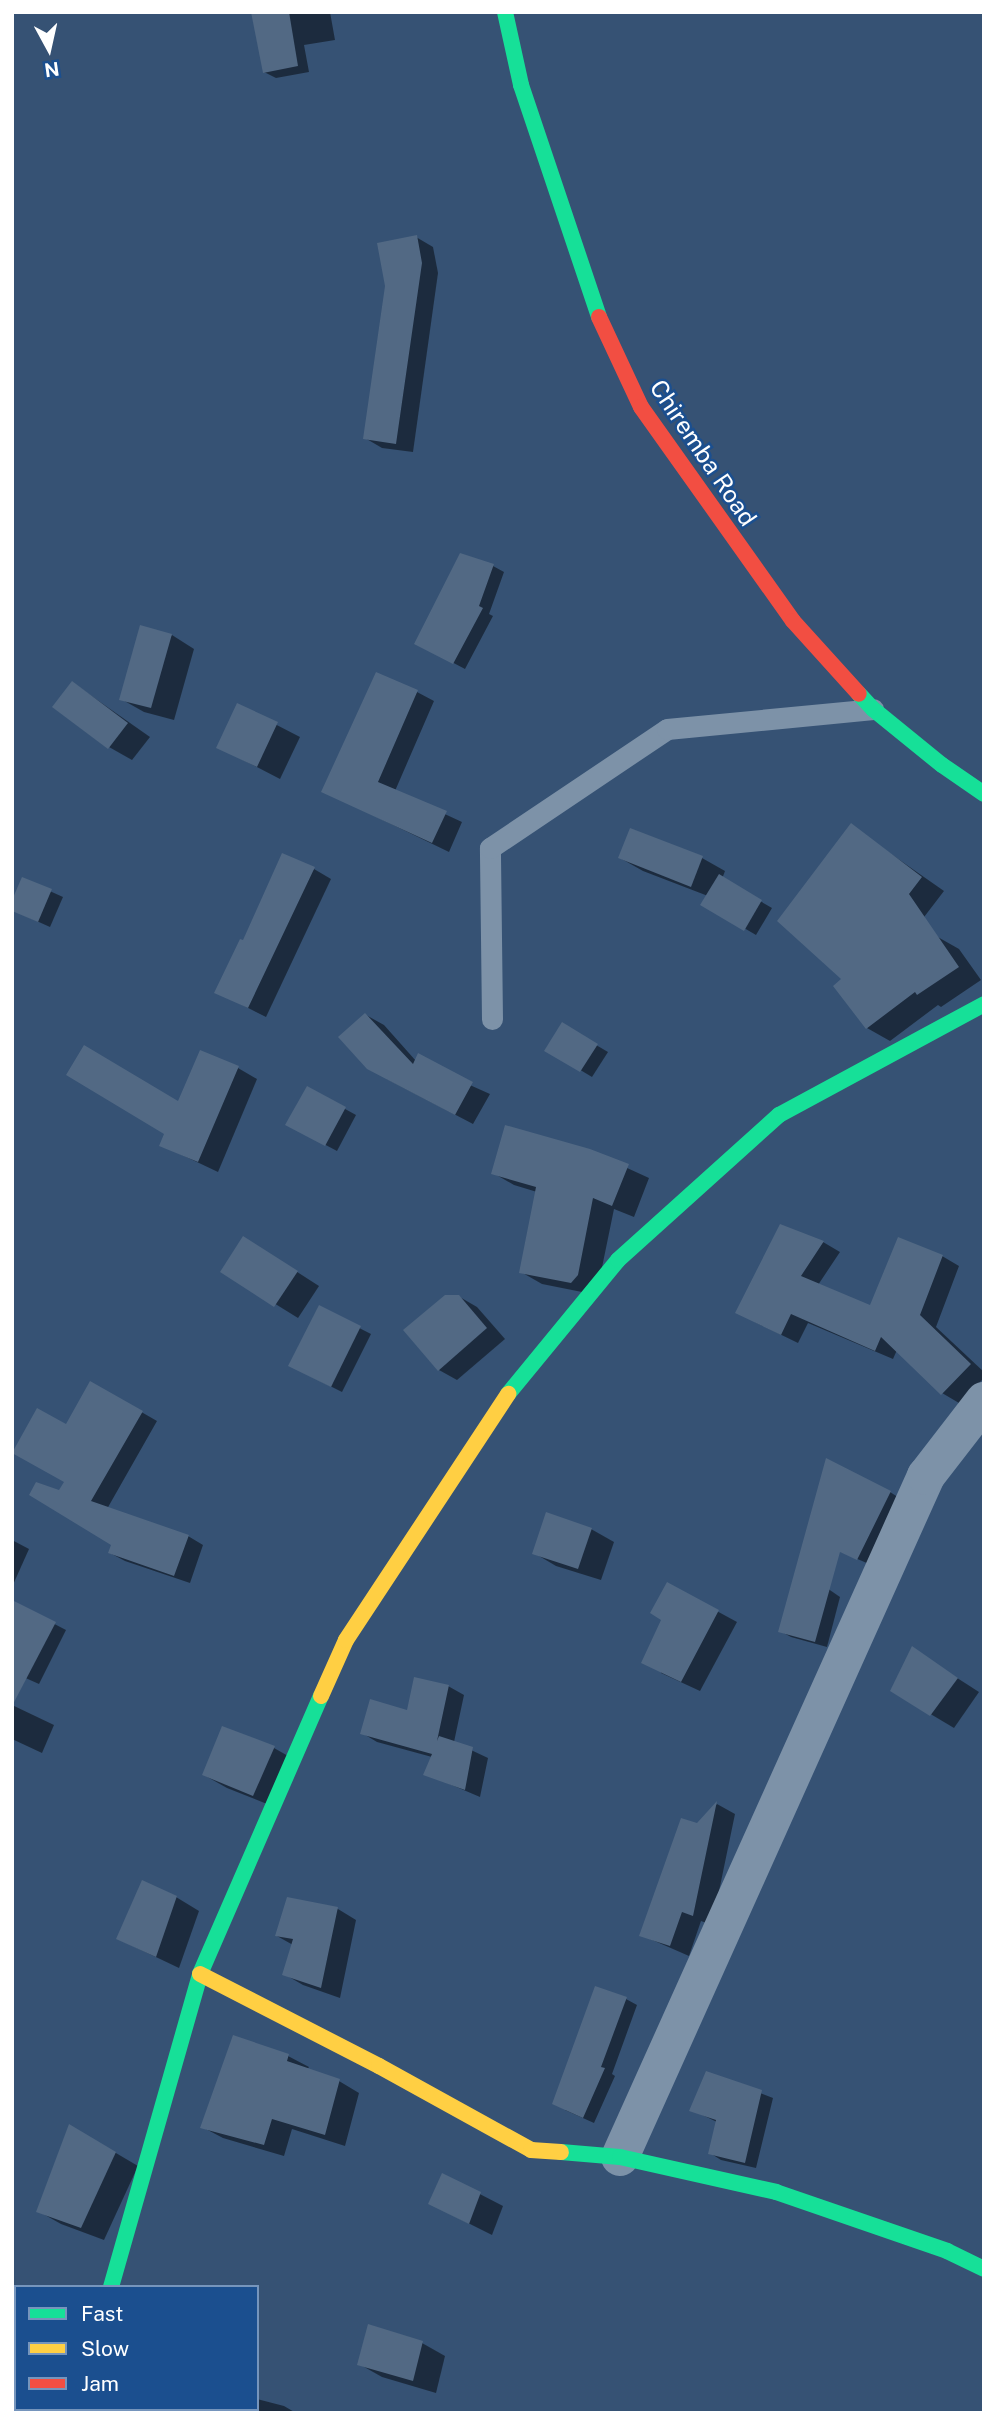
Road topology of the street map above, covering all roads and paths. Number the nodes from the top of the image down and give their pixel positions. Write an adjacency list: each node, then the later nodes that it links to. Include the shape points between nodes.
1 (505, 12): 2 (street, Chiremba Road, via 521,85 563,215 602,325 641,407 793,621)
2 (873, 709): 3 (street, Chiremba Road); 5 (lane, via 667,729 490,848)
3 (984, 794)
4 (984, 1004): 7 (street, via 779,1115 618,1260 495,1410 346,1640)
5 (492, 1018)
6 (984, 1401): 8 (street, via 926,1476)
7 (200, 1974): 8 (street, via 531,2150); 10 (street)
8 (620, 2157): 9 (street, via 776,2192 947,2251)
9 (984, 2269)
10 (112, 2285)

